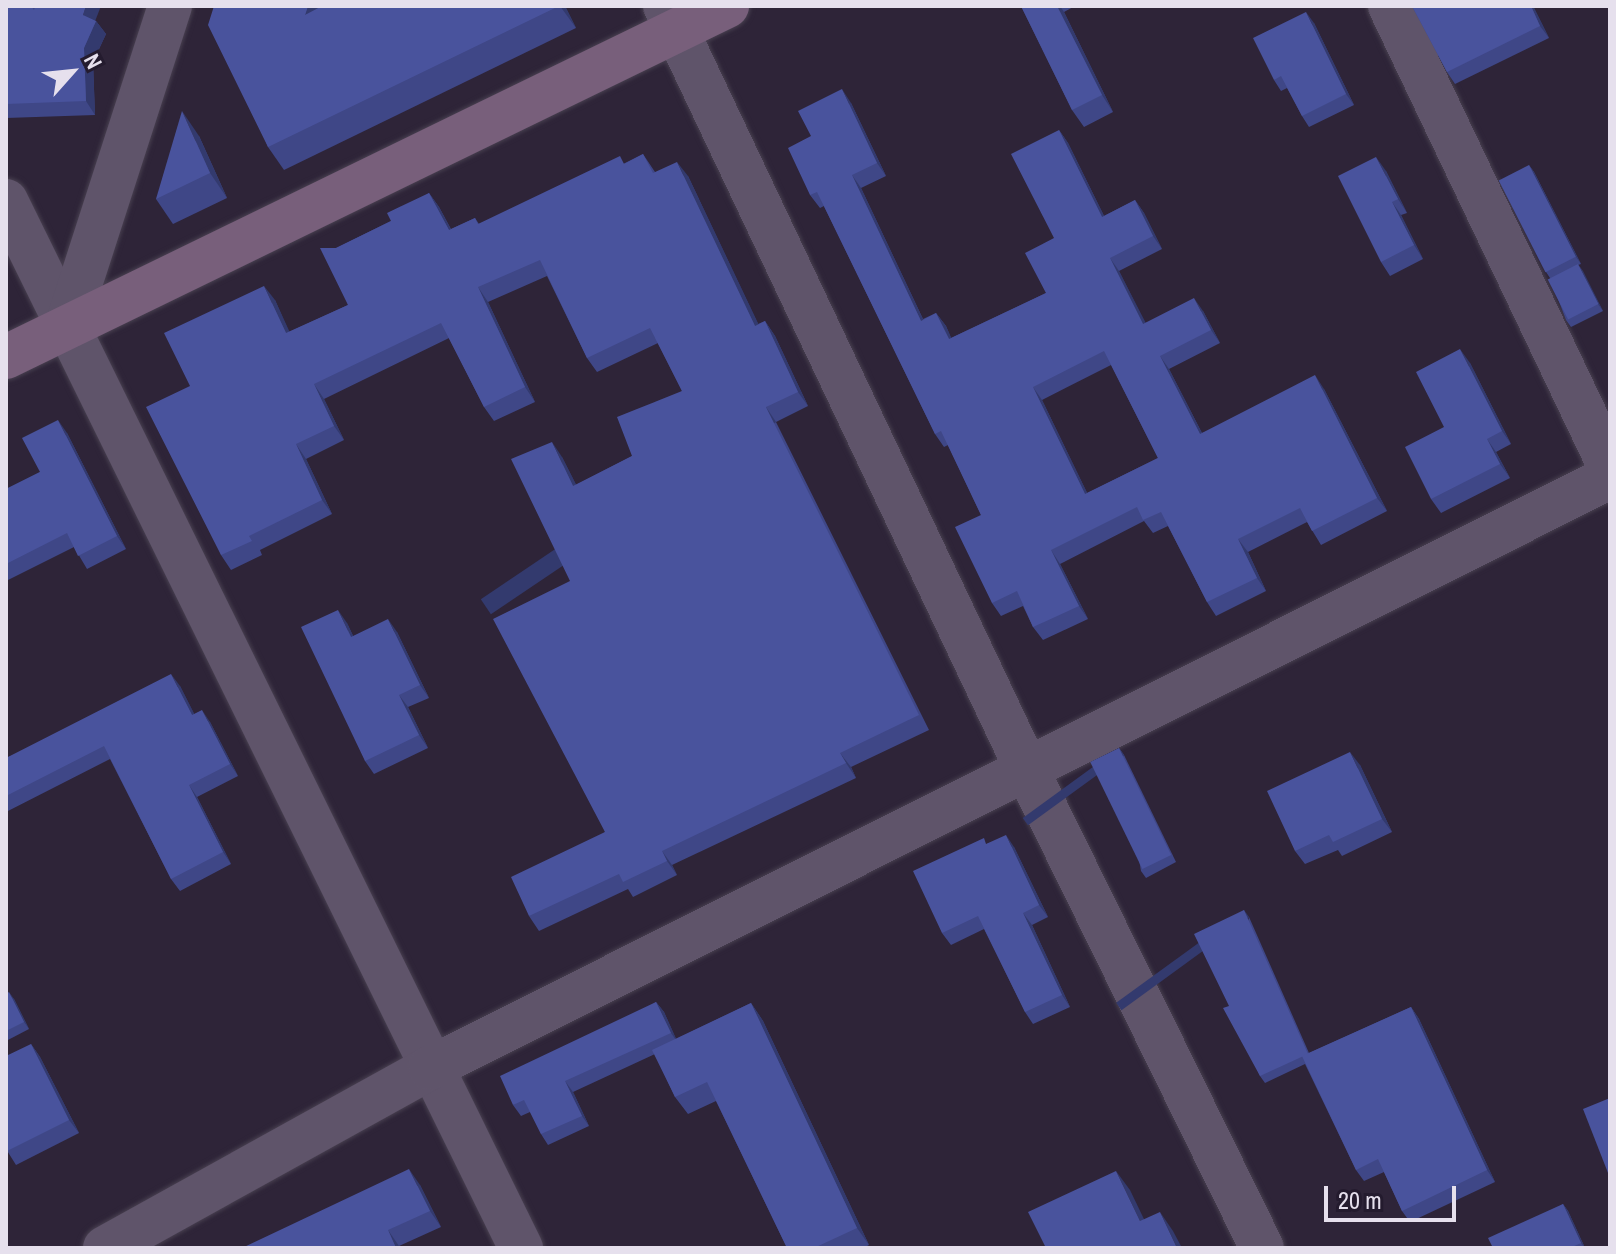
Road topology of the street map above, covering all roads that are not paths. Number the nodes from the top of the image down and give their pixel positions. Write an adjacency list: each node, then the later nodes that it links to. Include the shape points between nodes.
1 (170, 6): 6 (street)
2 (727, 6): 4 (main road)
3 (1390, 6): 8 (street)
4 (671, 18): 6 (main road); 10 (street)
5 (6, 201): 6 (street)
6 (66, 328): 7 (main road); 11 (street)
7 (6, 357)
8 (1610, 467)
9 (1610, 477): 10 (street)
10 (1028, 772): 11 (street); 14 (street)
11 (430, 1068): 12 (street); 13 (street)
12 (105, 1248)
13 (521, 1248)
14 (1262, 1248)

